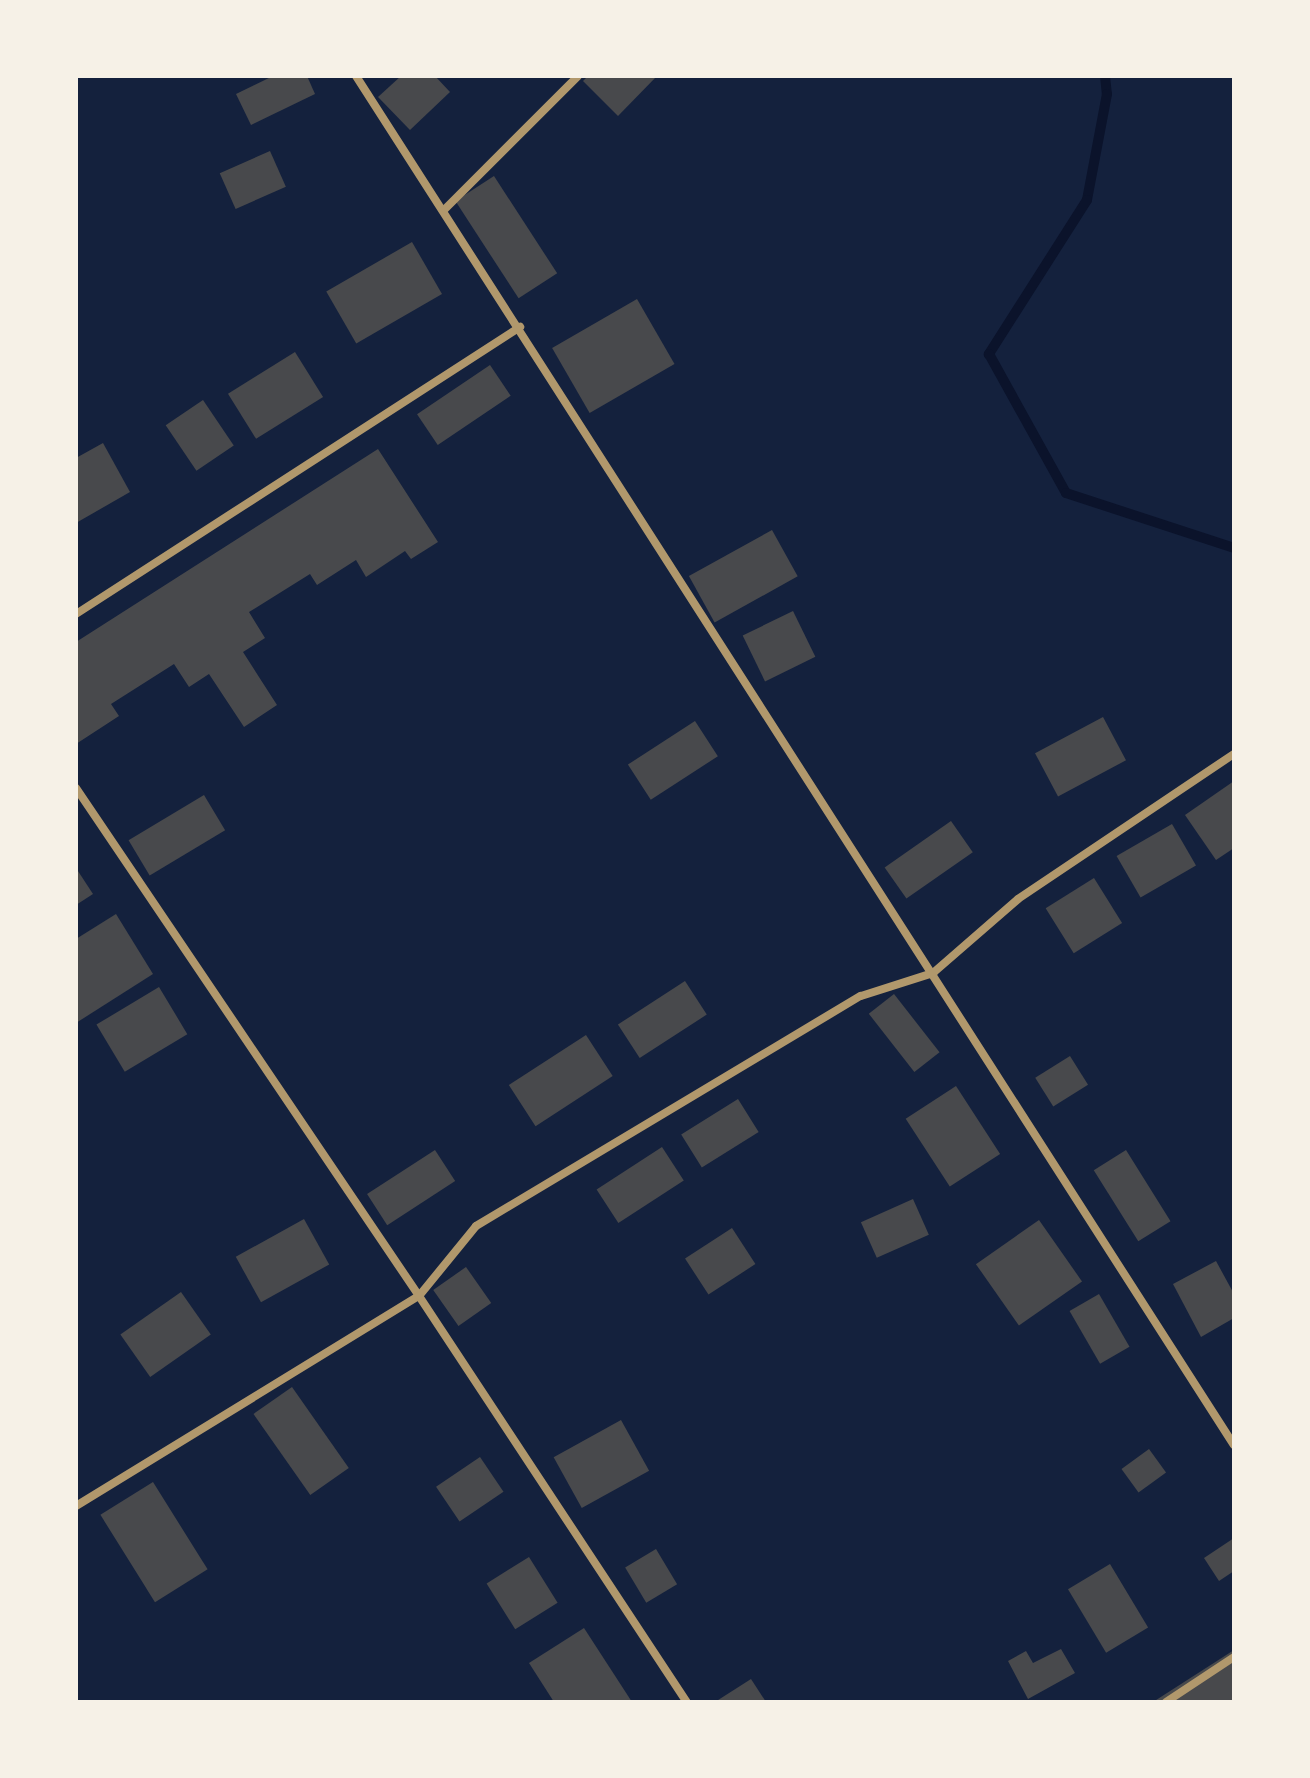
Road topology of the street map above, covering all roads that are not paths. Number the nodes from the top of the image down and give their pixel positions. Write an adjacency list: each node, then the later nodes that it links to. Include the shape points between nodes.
1 (356, 76): 3 (street)
2 (578, 76): 3 (street)
3 (445, 209): 4 (street)
4 (520, 327): 5 (street); 8 (street)
5 (76, 614)
6 (1234, 754): 8 (street, via 1018,899)
7 (76, 788): 9 (street)
8 (933, 973): 9 (street, via 861,996 476,1226); 10 (street)
9 (419, 1296): 11 (street); 13 (street)
10 (1234, 1445)
11 (76, 1506)
12 (1234, 1657): 14 (street)
13 (687, 1702)
14 (1166, 1702)

